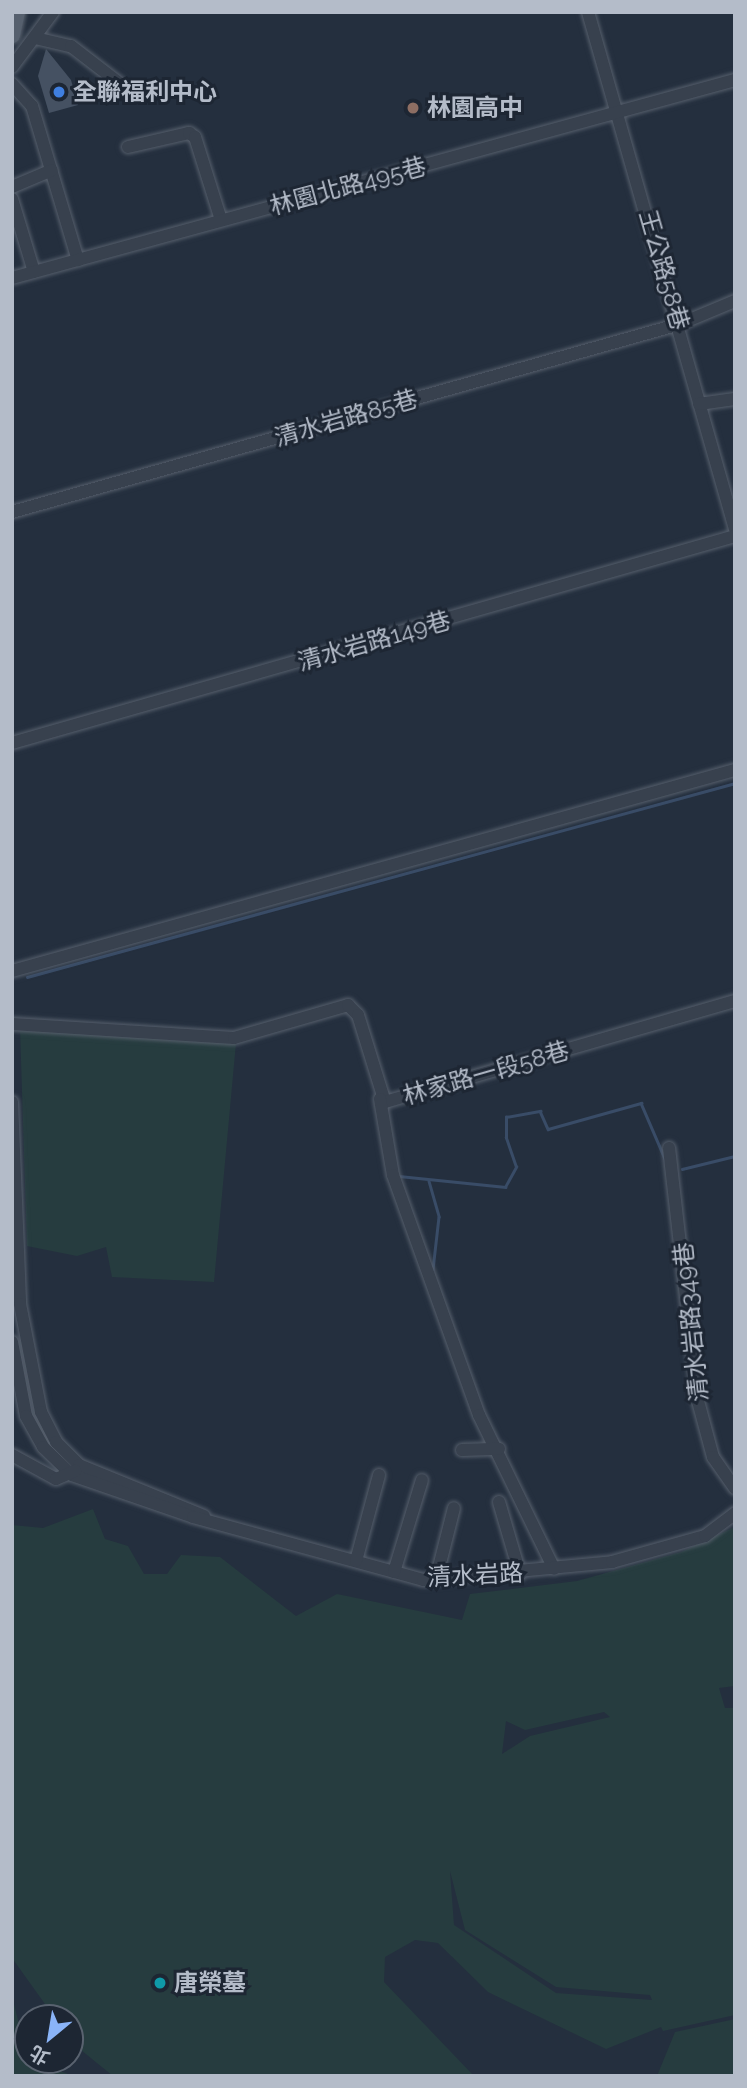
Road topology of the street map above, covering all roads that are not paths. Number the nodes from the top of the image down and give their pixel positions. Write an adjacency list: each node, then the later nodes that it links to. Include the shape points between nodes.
1 (17, 12): 4 (main road)
2 (53, 12): 5 (street)
3 (588, 12): 10 (street, 王公路58巷)
4 (12, 35)
5 (35, 38): 6 (street); 8 (street, via 71,46)
6 (12, 67)
7 (735, 80): 10 (street, 林園北路495巷)
8 (118, 83)
9 (12, 84): 12 (street, via 32,106)
10 (619, 113): 15 (street, 林園北路495巷); 20 (street, 王公路58巷)
11 (128, 147): 15 (street, via 189,133 195,137)
12 (52, 170): 13 (street); 16 (street)
13 (12, 187)
14 (12, 199): 17 (street)
15 (221, 220): 16 (street, 林園北路495巷)
16 (78, 260): 17 (street, 林園北路495巷)
17 (34, 272): 18 (street, 林園北路495巷)
18 (12, 278)
19 (735, 301): 20 (street, 清水岩路85巷)
20 (680, 324): 22 (street, 王公路58巷); 23 (street, 清水岩路85巷)
21 (735, 398): 22 (street)
22 (699, 404): 24 (street, 王公路58巷)
23 (12, 512)
24 (735, 529)
25 (735, 536): 26 (street, 清水岩路149巷)
26 (12, 743)
27 (735, 770): 28 (street)
28 (12, 971)
29 (735, 1001): 31 (street, 林家路一段58巷, via 489,1074 385,1102)
30 (12, 1024): 31 (street, 林家路一段58巷, via 234,1038 348,1005 358,1015)
31 (380, 1098): 36 (street, via 393,1175 479,1415)
32 (12, 1102): 34 (street, 清水岩路)
33 (669, 1148): 42 (street, 清水岩路349巷, via 698,1401 713,1457)
34 (16, 1304): 39 (street, 清水岩路, via 41,1412)
35 (12, 1342): 39 (street, 清水岩路, via 26,1416 43,1447)
36 (499, 1449): 37 (street); 47 (street)
37 (462, 1450)
38 (12, 1455): 39 (street, 清水岩路, via 56,1479)
39 (76, 1470): 46 (street, 清水岩路, via 191,1507 212,1521)
40 (379, 1475): 46 (street)
41 (422, 1480): 48 (street)
42 (735, 1489)
43 (499, 1502): 49 (street)
44 (454, 1508): 50 (street)
45 (735, 1513): 47 (street, 清水岩路, via 705,1536 612,1562)
46 (356, 1561): 48 (street, 清水岩路)
47 (554, 1569): 49 (street, 清水岩路)
48 (394, 1572): 50 (street, 清水岩路)
49 (520, 1574): 50 (street, 清水岩路)
50 (436, 1579)

